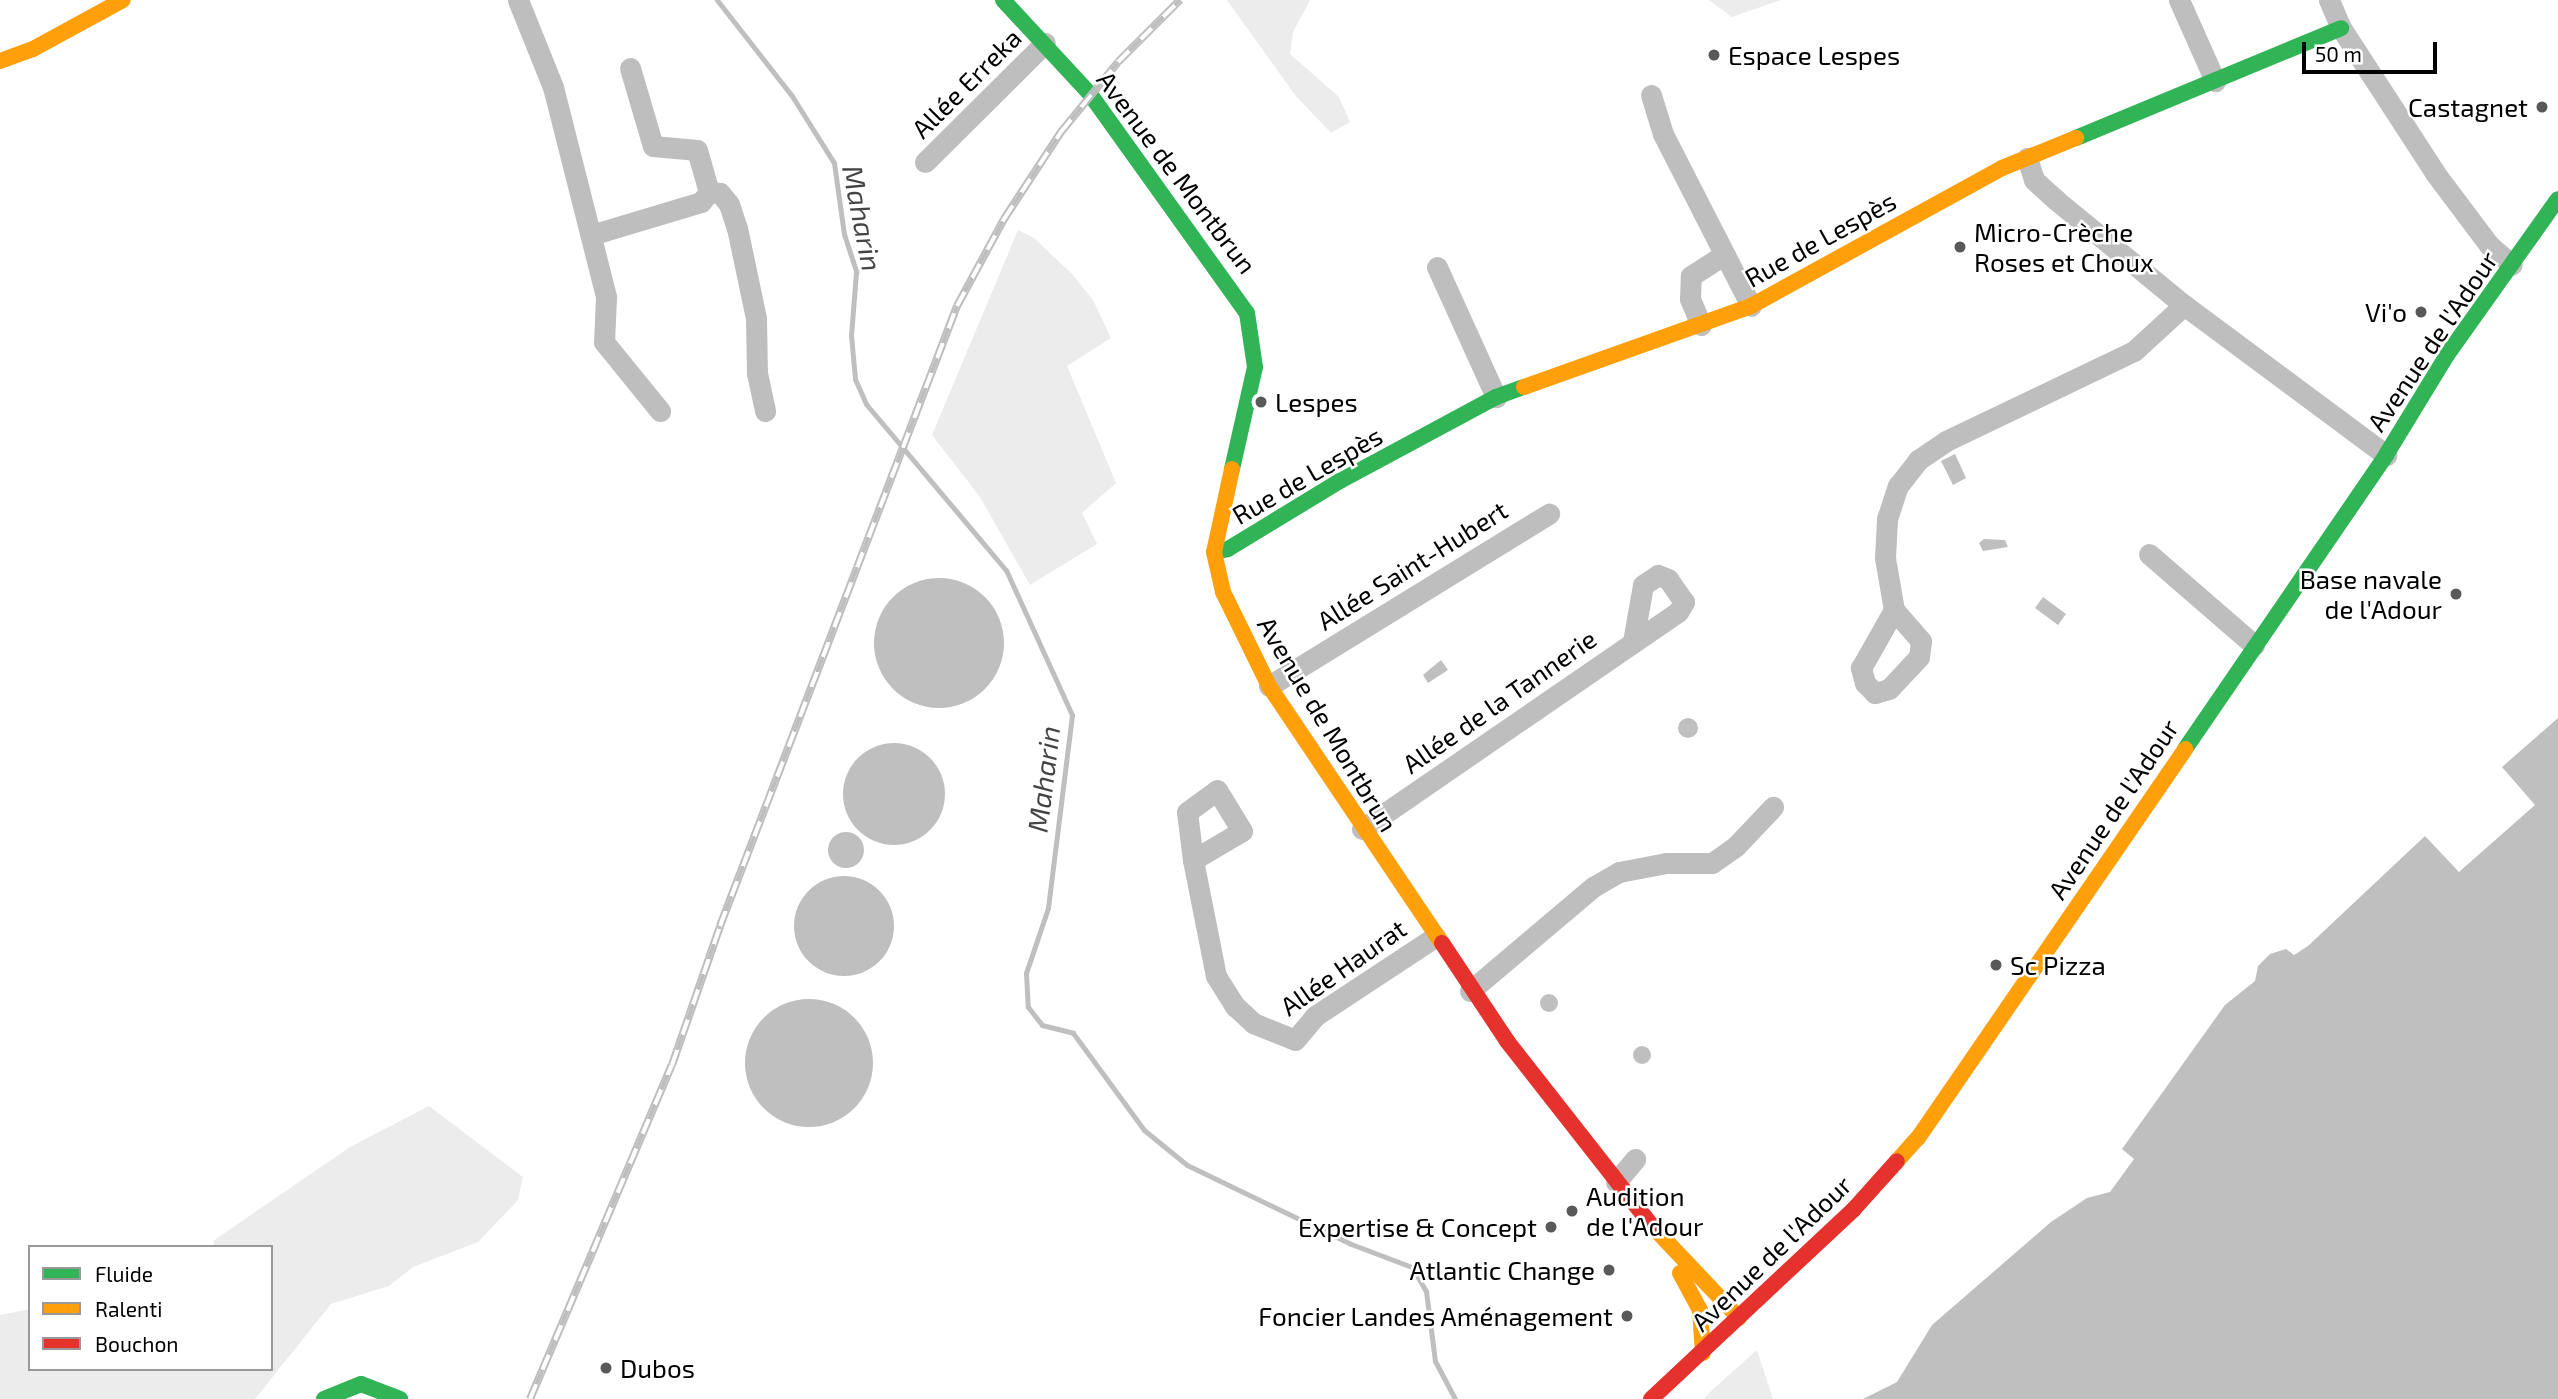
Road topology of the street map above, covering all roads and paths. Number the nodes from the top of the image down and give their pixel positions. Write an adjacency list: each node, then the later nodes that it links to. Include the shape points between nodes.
1 (122, 0): 8 (street, via 33,49)
2 (517, 0): 16 (street, via 552,87)
3 (1003, 0): 7 (street, Avenue de Montbrun)
4 (2179, 0): 10 (street)
5 (2329, 0): 6 (street)
6 (2341, 28): 10 (street, Rue de Lespès); 18 (street, via 2435,173 2489,245)
7 (1045, 43): 13 (street, Allée Erreka); 28 (street, Avenue de Montbrun, via 1102,109 1247,313 1255,367)
8 (0, 61)
9 (630, 68): 14 (street, via 653,146 697,150)
10 (2215, 81): 12 (street, Rue de Lespès)
11 (1651, 95): 17 (street, via 1662,134)
12 (2026, 158): 20 (street, via 2034,180); 21 (street, Rue de Lespès, via 1883,230 1787,290)
13 (925, 162)
14 (709, 192): 16 (street, via 701,202); 25 (street, via 720,193 729,204 737,228 756,318 757,373)
15 (2558, 199): 18 (street, Avenue de l'Adour)
16 (591, 235): 24 (street, via 606,297 604,342)
17 (1725, 254): 21 (street); 22 (street, via 1691,276 1690,299)
18 (2512, 265): 26 (street, Avenue de l'Adour, via 2447,355)
19 (1437, 267): 23 (street)
20 (2183, 305): 26 (street); 30 (street, via 2134,352 1945,441 1918,460 1898,486 1887,519 1885,558)
21 (1751, 306): 22 (street, Rue de Lespès)
22 (1701, 325): 23 (street, Rue de Lespès)
23 (1496, 397): 28 (street, Rue de Lespès, via 1340,481 1228,549)
24 (660, 411)
25 (765, 411)
26 (2386, 455): 32 (street, Avenue de l'Adour)
27 (1549, 514): 33 (street, Allée Saint-Hubert)
28 (1214, 552): 33 (street, Avenue de Montbrun, via 1223,592)
29 (2149, 554): 32 (street)
30 (1894, 610)
31 (1633, 642): 35 (street, Allée de la Tannerie)
32 (2254, 645): 42 (street, Avenue de l'Adour, via 1919,1138 1854,1209)
33 (1269, 686): 35 (street, Avenue de Montbrun)
34 (1773, 807): 38 (street, via 1736,846 1712,863 1666,863 1610,877)
35 (1362, 830): 37 (street, Avenue de Montbrun)
36 (1194, 860): 37 (street, Allée Haurat, via 1216,976 1235,1006 1253,1023 1295,1040 1315,1016)
37 (1434, 937): 38 (street, Avenue de Montbrun)
38 (1470, 990): 40 (street, Avenue de Montbrun)
39 (1635, 1159): 40 (street)
40 (1616, 1182): 41 (street, Avenue de Montbrun)
41 (1667, 1245): 42 (street, Avenue de Montbrun); 43 (street, via 1700,1310)
42 (1738, 1318): 43 (street, Avenue de l'Adour)
43 (1703, 1353): 46 (street, Avenue de l'Adour)
44 (324, 1399): 45 (street, via 361,1384)
45 (400, 1399)
46 (1651, 1399)

